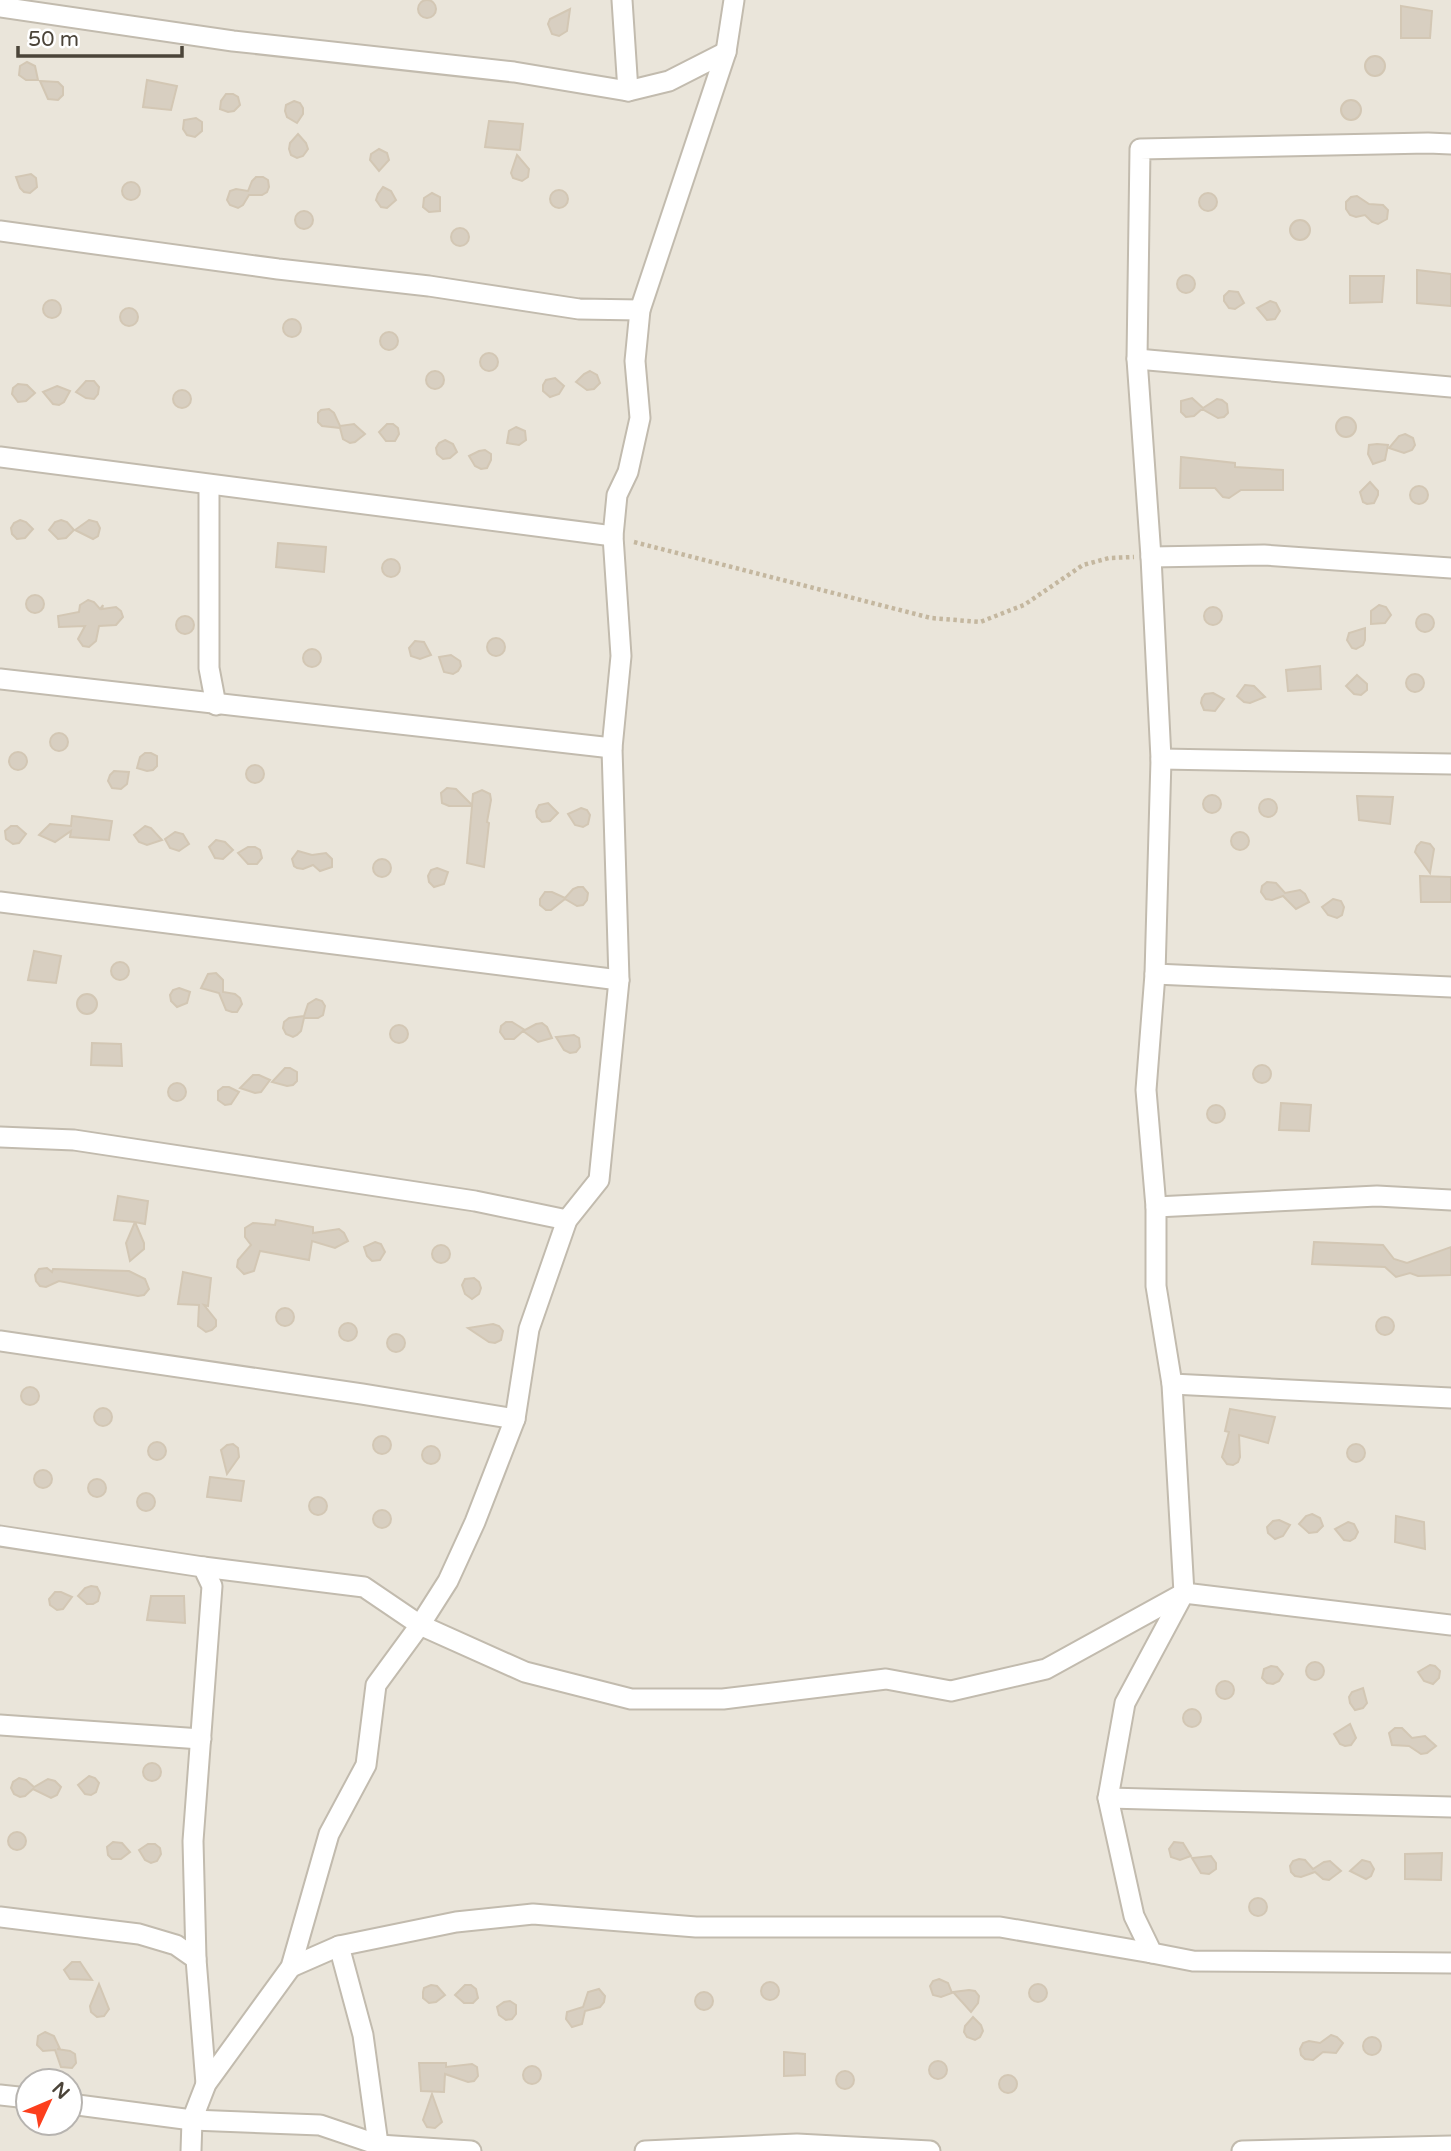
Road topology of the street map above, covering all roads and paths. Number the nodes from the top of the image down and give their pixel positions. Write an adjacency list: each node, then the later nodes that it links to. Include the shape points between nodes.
1 (622, 0): 5 (street)
2 (733, 0): 4 (street)
3 (0, 7): 5 (street, via 233,41 514,72)
4 (726, 52): 5 (street, via 669,81); 8 (street)
5 (628, 91)
6 (1451, 144): 9 (street, via 1140,149)
7 (0, 231): 8 (street, via 579,309)
8 (640, 310): 13 (street, via 635,361 640,418 628,472 617,495)
9 (1138, 359): 10 (street); 14 (street)
10 (1451, 387)
11 (0, 457): 12 (street)
12 (209, 485): 13 (street); 17 (street, via 209,668)
13 (612, 536): 14 (path, via 931,618 980,622 1024,605 1083,565 1109,558); 18 (street, via 621,656)
14 (1151, 557): 15 (street, via 1264,555); 19 (street)
15 (1451, 568)
16 (0, 680): 17 (street)
17 (216, 705): 18 (street)
18 (612, 748): 23 (street)
19 (1161, 759): 20 (street); 22 (street)
20 (1451, 764)
21 (0, 902): 23 (street)
22 (1155, 974): 24 (street); 27 (street, via 1146,1090)
23 (619, 980): 28 (street, via 599,1180)
24 (1451, 987)
25 (0, 1137): 28 (street, via 74,1140 475,1201)
26 (1451, 1200): 27 (street, via 1377,1196)
27 (1156, 1207): 30 (street, via 1156,1286)
28 (567, 1220): 32 (street, via 530,1329)
29 (0, 1341): 32 (street)
30 (1172, 1384): 31 (street); 35 (street)
31 (1451, 1398)
32 (515, 1419): 36 (street, via 448,1581)
33 (0, 1536): 34 (street)
34 (203, 1567): 36 (street, via 365,1587); 39 (street, via 212,1586)
35 (1184, 1593): 36 (street, via 1046,1669 951,1691 886,1679 723,1699 631,1699 526,1672); 37 (street); 40 (street, via 1125,1703)
36 (419, 1625): 47 (street, via 376,1685 366,1765 329,1834)
37 (1451, 1625)
38 (0, 1725): 39 (street)
39 (201, 1739): 45 (street, via 194,1841)
40 (1108, 1798): 41 (street); 44 (street, via 1134,1916)
41 (1451, 1807)
42 (0, 1917): 45 (street, via 139,1934 176,1945)
43 (339, 1946): 44 (street, via 456,1922 533,1914 696,1927 1000,1927); 47 (street); 52 (street, via 363,2035)
44 (1152, 1953): 46 (street, via 1193,1961)
45 (196, 1959): 48 (street)
46 (1451, 1963)
47 (291, 1967): 48 (street)
48 (206, 2084): 50 (street)
49 (84, 2106): 50 (street)
50 (192, 2120): 52 (street, via 320,2125); 53 (street)
51 (1451, 2146): 57 (street)
52 (379, 2148): 54 (street)
53 (191, 2151)
54 (471, 2151)
55 (645, 2151): 56 (street, via 797,2144)
56 (930, 2151)
57 (1242, 2151)

